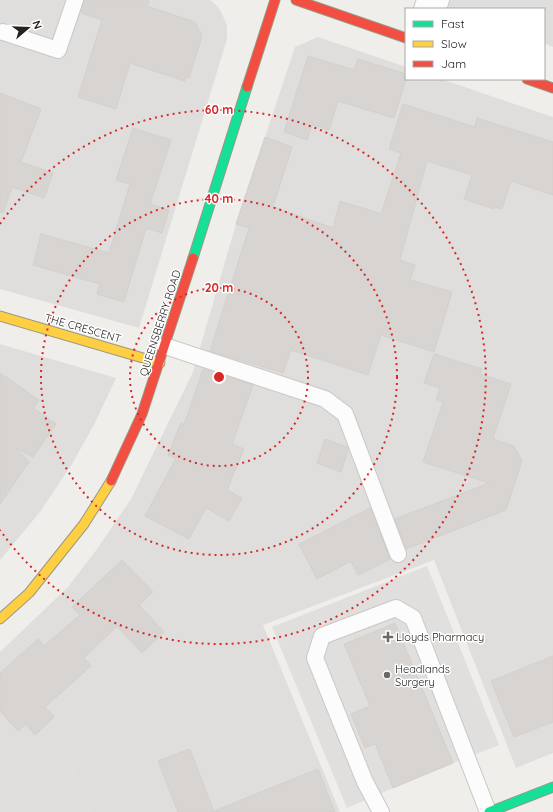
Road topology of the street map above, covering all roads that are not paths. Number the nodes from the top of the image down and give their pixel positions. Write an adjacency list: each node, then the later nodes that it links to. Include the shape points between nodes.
1 (75, 0): 4 (lane, via 58,50)
2 (275, 0): 9 (street, QUEENSBERRY ROAD)
3 (296, 0): 5 (street)
4 (3, 32)
5 (405, 38)
6 (530, 80): 7 (street)
7 (553, 88)
8 (0, 316): 10 (street, THE CRESCENT)
9 (165, 346): 10 (street, QUEENSBERRY ROAD); 11 (lane, via 325,399 345,414)
10 (160, 363): 12 (street, QUEENSBERRY ROAD, via 142,414 111,481 84,524 29,593)
11 (398, 554)
12 (0, 619)
13 (553, 787): 15 (street)
14 (381, 812): 15 (lane, via 365,782 315,658 322,636 396,608 413,618)
15 (489, 812)

